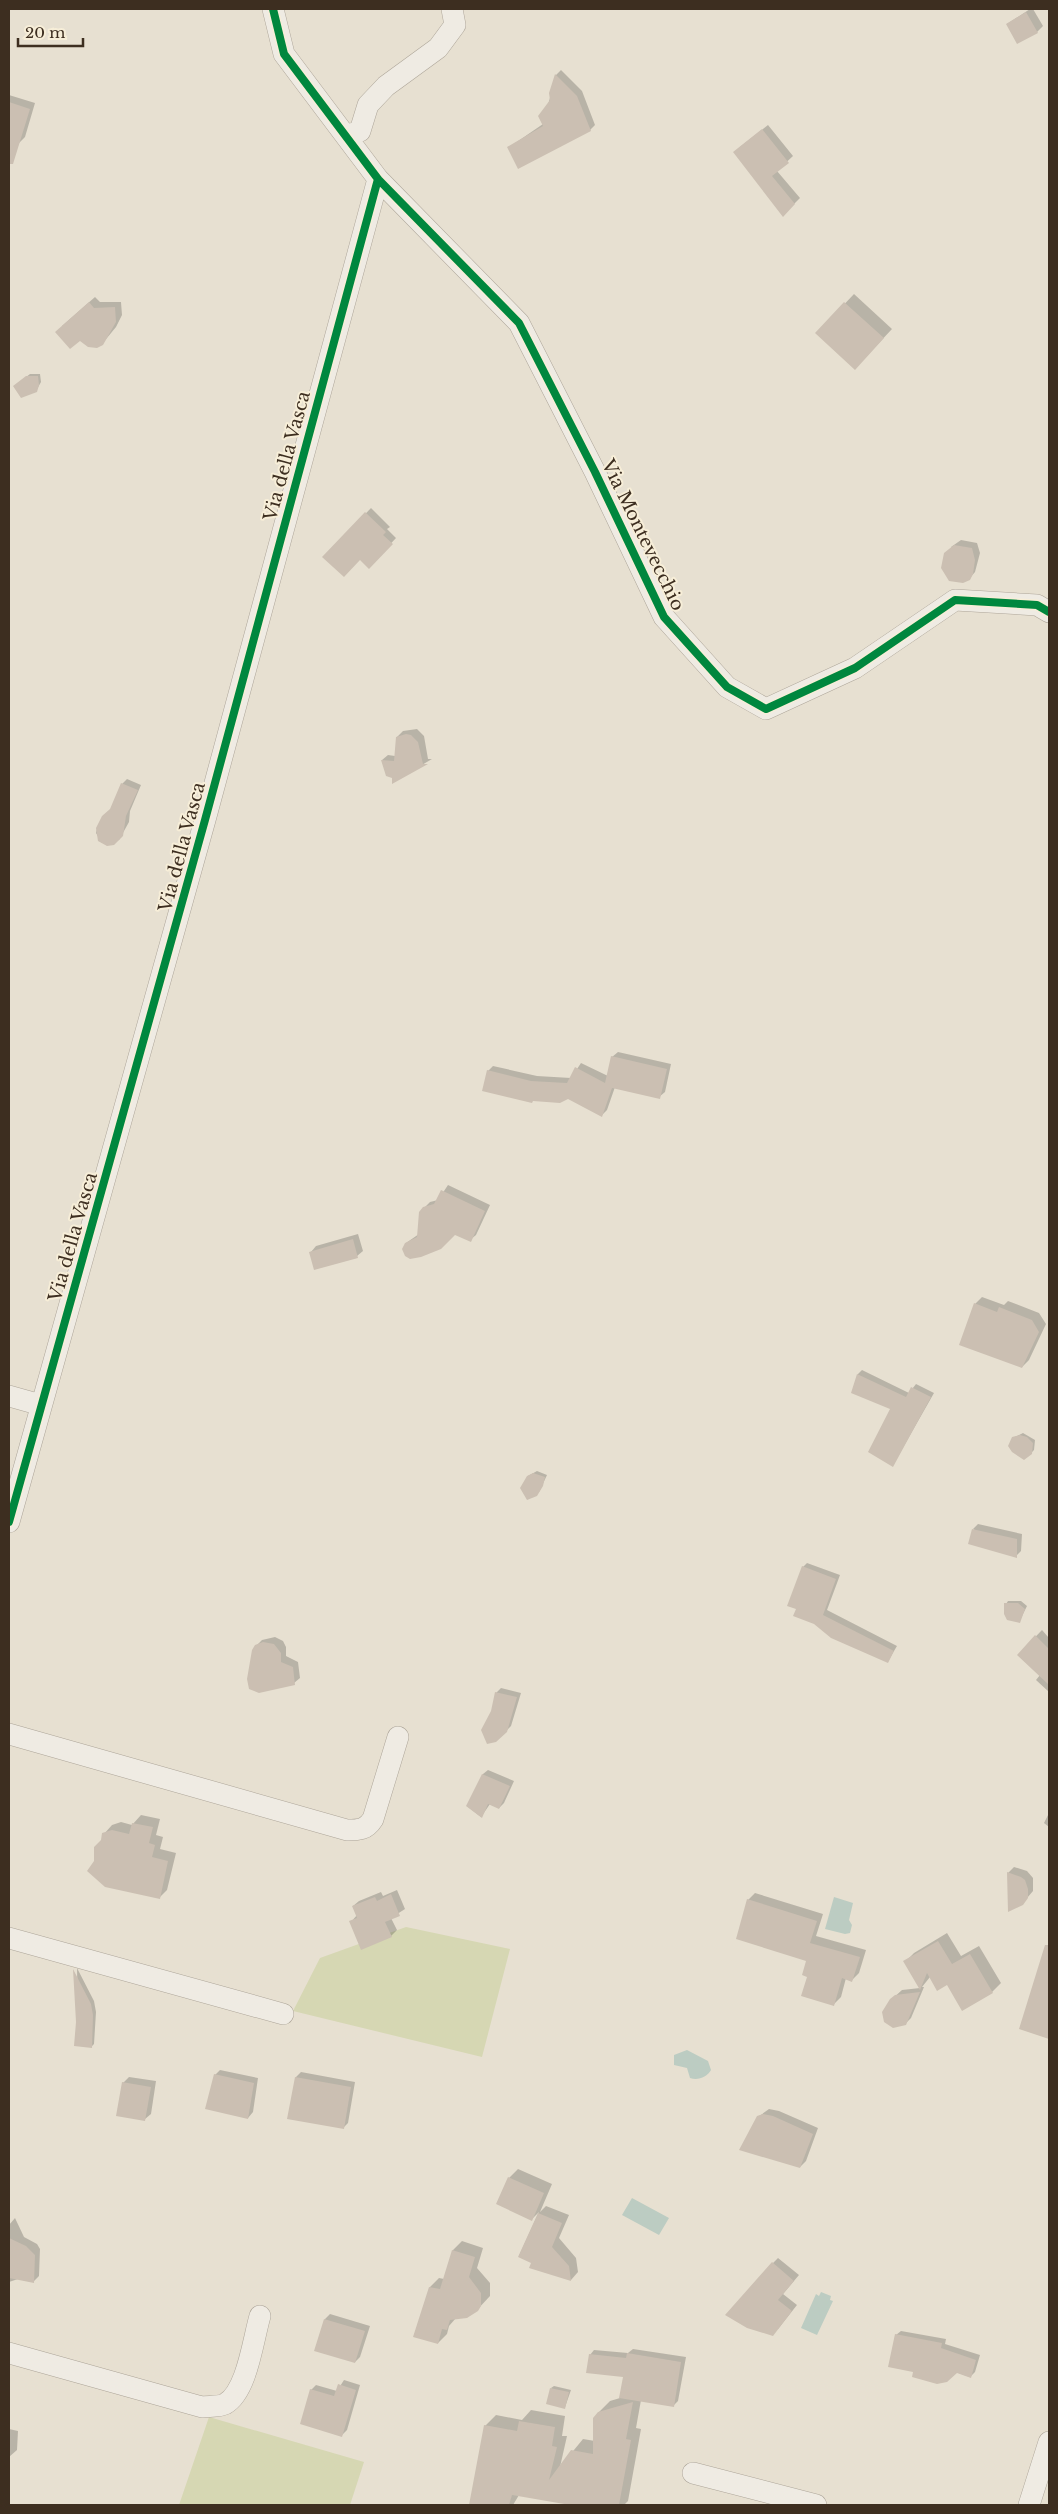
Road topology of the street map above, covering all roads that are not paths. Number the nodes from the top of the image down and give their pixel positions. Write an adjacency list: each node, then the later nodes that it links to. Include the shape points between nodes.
1 (273, 9): 3 (street, via 284,54)
2 (452, 9): 3 (street, via 455,25 438,48 386,86 368,105 360,131)
3 (346, 136): 4 (street)
4 (378, 179): 5 (street, Via Montevecchio, via 519,323 664,617 727,687 766,709 855,668 955,600 1037,605); 7 (street, Via della Vasca, via 205,820)
5 (1049, 612)
6 (9, 1396): 7 (street)
7 (41, 1405): 8 (street, Via della Vasca)
8 (9, 1522)
9 (9, 1734): 10 (street, via 347,1830 360,1830 372,1819)
10 (398, 1737)
11 (9, 1938): 12 (street)
12 (284, 2014)
13 (260, 2316): 14 (street, via 241,2388 223,2406 202,2407)
14 (9, 2353)
15 (1049, 2442): 18 (street)
16 (693, 2473): 17 (street)
17 (816, 2505)
18 (1029, 2505)

